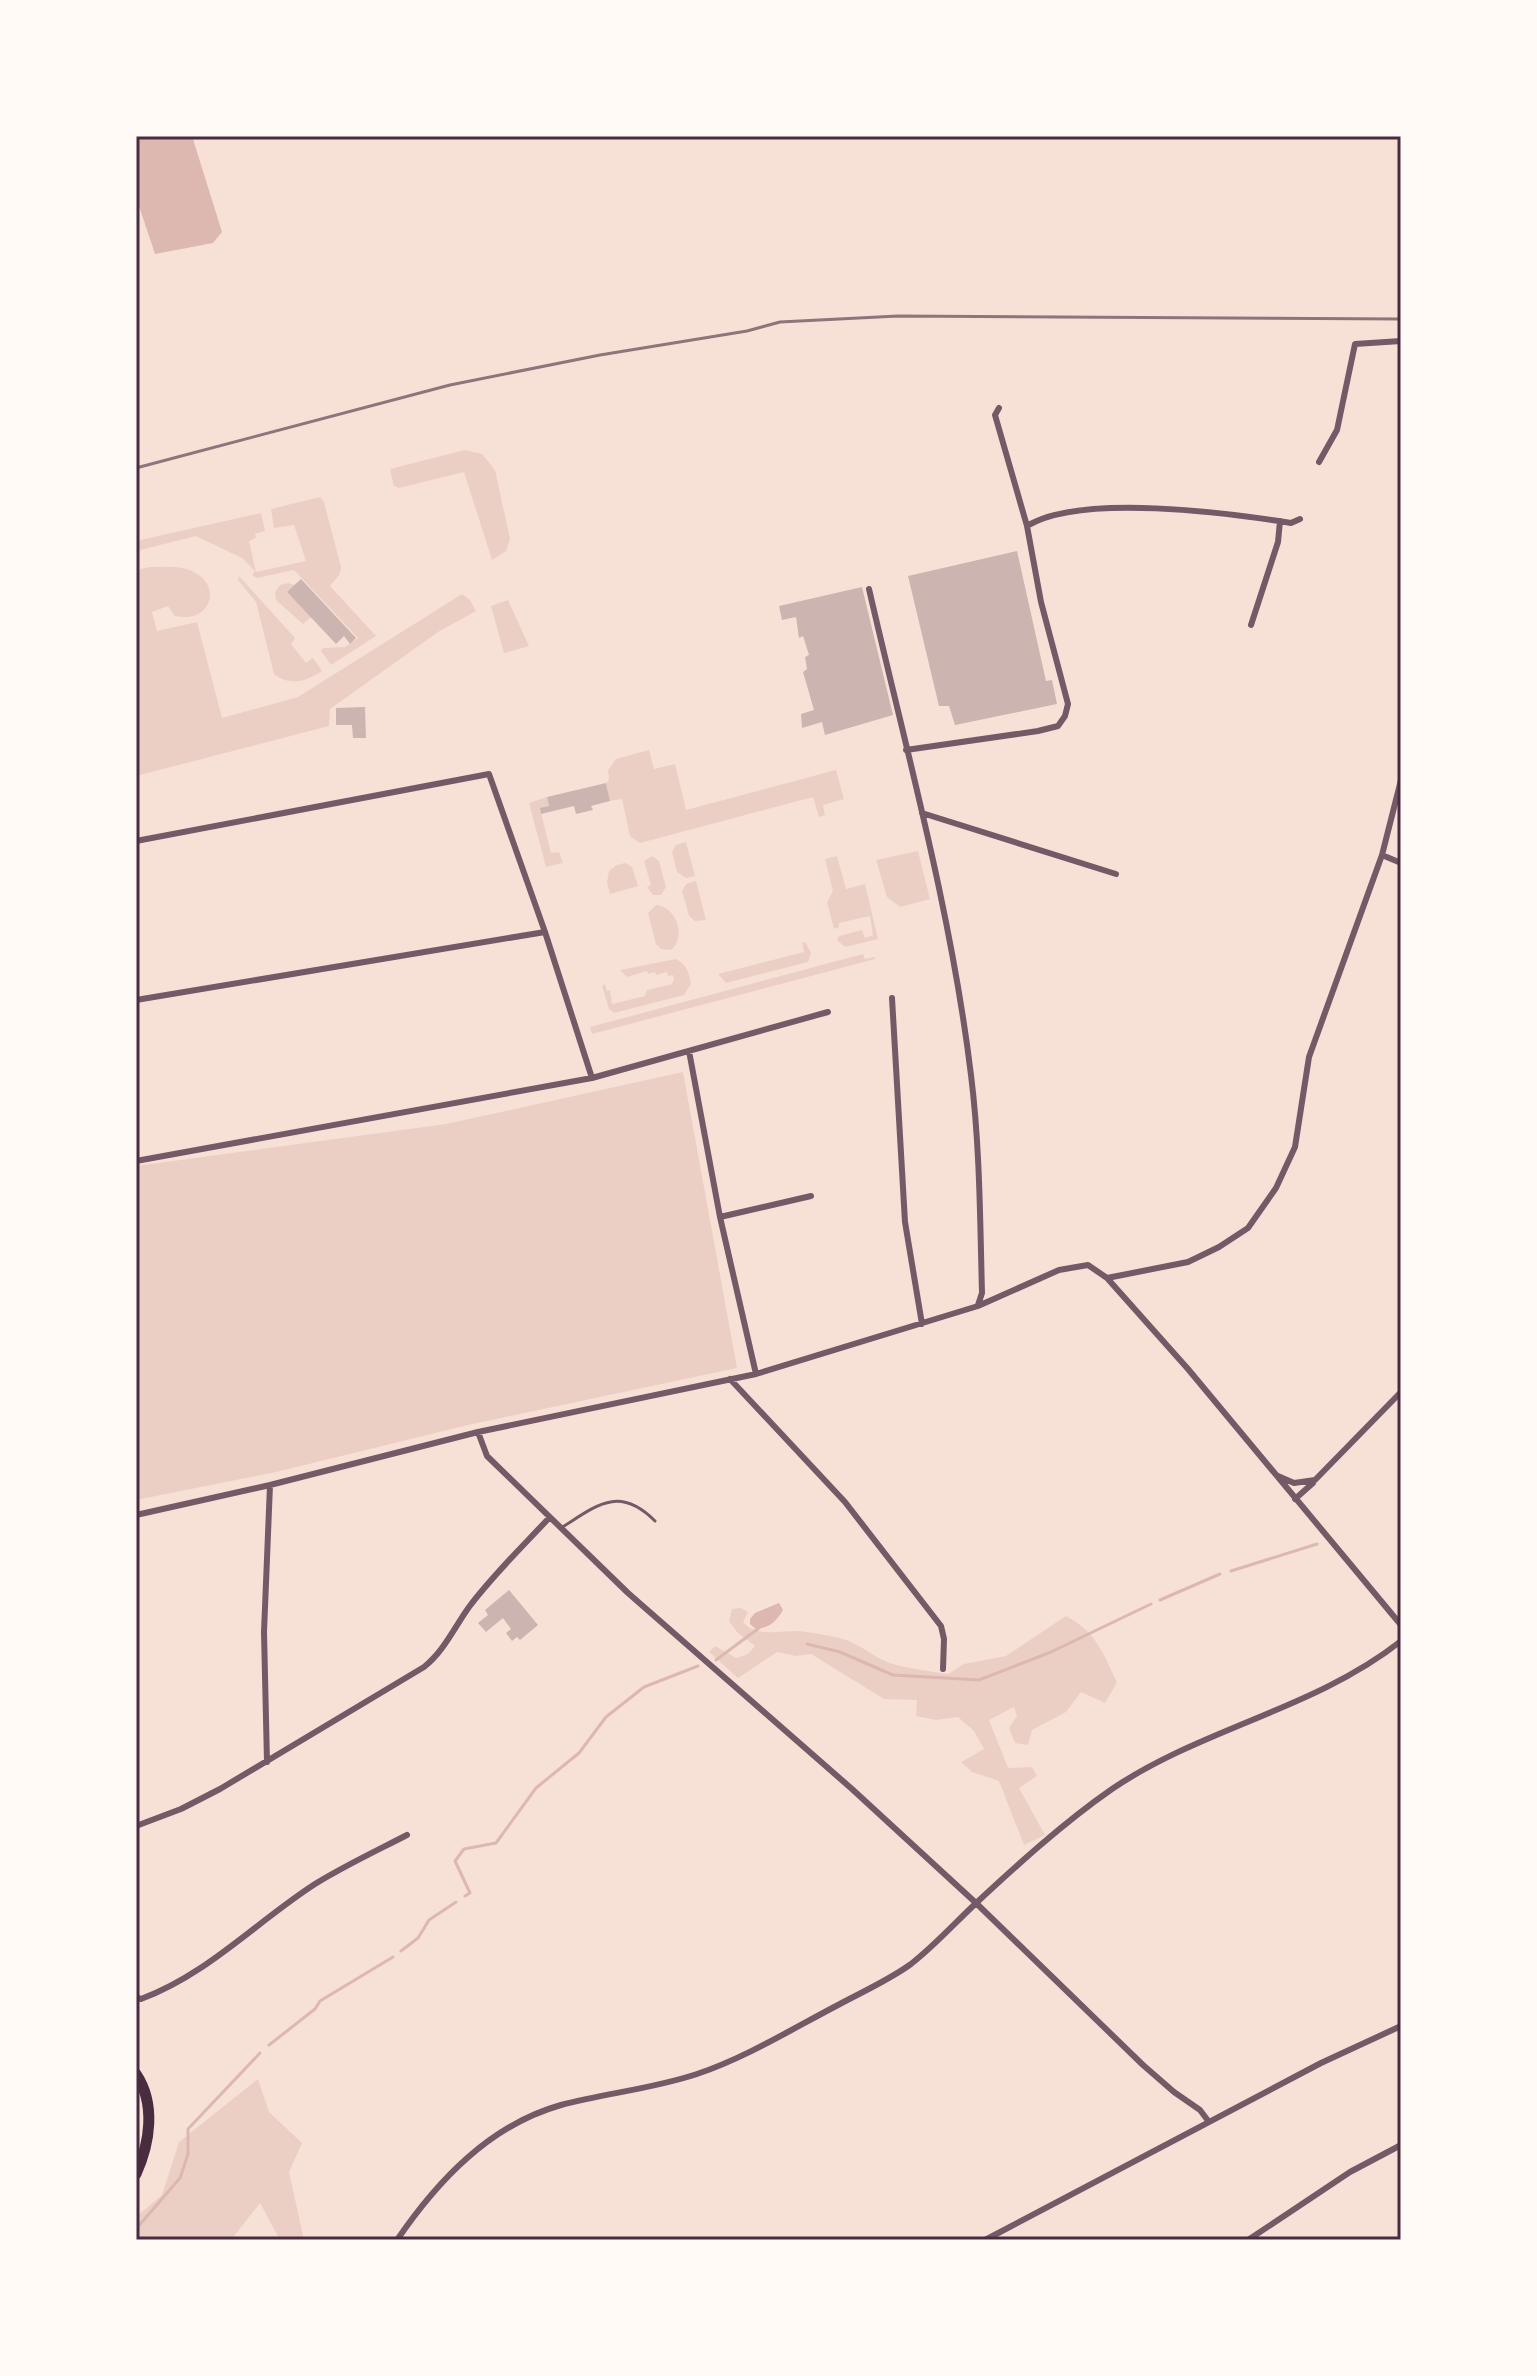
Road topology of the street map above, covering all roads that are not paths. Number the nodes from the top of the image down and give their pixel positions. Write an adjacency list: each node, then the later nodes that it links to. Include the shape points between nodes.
1 (1401, 341): 3 (street, via 1355,344 1337,430)
2 (999, 408): 6 (street, via 995,415)
3 (1319, 462)
4 (1300, 519): 5 (street)
5 (1280, 521): 6 (street, via 1112,509 1041,517); 8 (street)
6 (1027, 526): 9 (street, via 1068,704 1065,716 1058,726 1038,731)
7 (869, 589): 9 (street)
8 (1251, 625)
9 (906, 750): 11 (street)
10 (1401, 780): 13 (street)
11 (922, 813): 15 (street); 26 (street, via 972,1077 982,1293)
12 (136, 841): 16 (street, via 489,774)
13 (1382, 855): 14 (street); 25 (street, via 1309,1057 1295,1147 1263,1209 1248,1228 1199,1257)
14 (1401, 863)
15 (1116, 874)
16 (545, 932): 18 (street); 21 (street)
17 (892, 998): 27 (street, via 905,1222)
18 (136, 1000)
19 (828, 1012): 20 (street)
20 (689, 1051): 21 (street); 24 (street)
21 (592, 1078): 22 (street)
22 (136, 1161)
23 (811, 1196): 24 (street)
24 (720, 1217): 28 (street)
25 (1107, 1278): 26 (street, via 1088,1265 1070,1266); 32 (street)
26 (978, 1306): 27 (street)
27 (922, 1324): 28 (street)
28 (756, 1374): 29 (street)
29 (730, 1379): 31 (street); 42 (street, via 845,1502 941,1626)
30 (1401, 1392): 33 (street)
31 (478, 1432): 34 (street); 37 (street, via 487,1456)
32 (1275, 1474): 33 (street, via 1294,1483); 35 (street)
33 (1315, 1480): 35 (street)
34 (270, 1485): 36 (street); 43 (street, via 264,1632)
35 (1295, 1499): 40 (street)
36 (136, 1515)
37 (549, 1518): 39 (street); 43 (street, via 490,1582 432,1661)
38 (655, 1521): 39 (lane, via 630,1501 619,1501 605,1503)
39 (561, 1528): 46 (street)
40 (1401, 1625)
41 (1401, 1641): 46 (street, via 1318,1693 1145,1769 1083,1811)
42 (943, 1669)
43 (267, 1762): 44 (street, via 199,1800)
44 (136, 1826)
45 (407, 1835): 47 (street, via 315,1884 226,1952 173,1984)
46 (976, 1903): 50 (street); 53 (street, via 909,1966 722,2065 646,2089 565,2104 497,2133 438,2187)
47 (136, 1997)
48 (1401, 2026): 50 (street)
49 (136, 2074): 52 (highway, via 149,2114 148,2144)
50 (1209, 2122): 54 (street)
51 (1401, 2145): 55 (street)
52 (136, 2174)
53 (397, 2240)
54 (985, 2240)
55 (1248, 2240)

